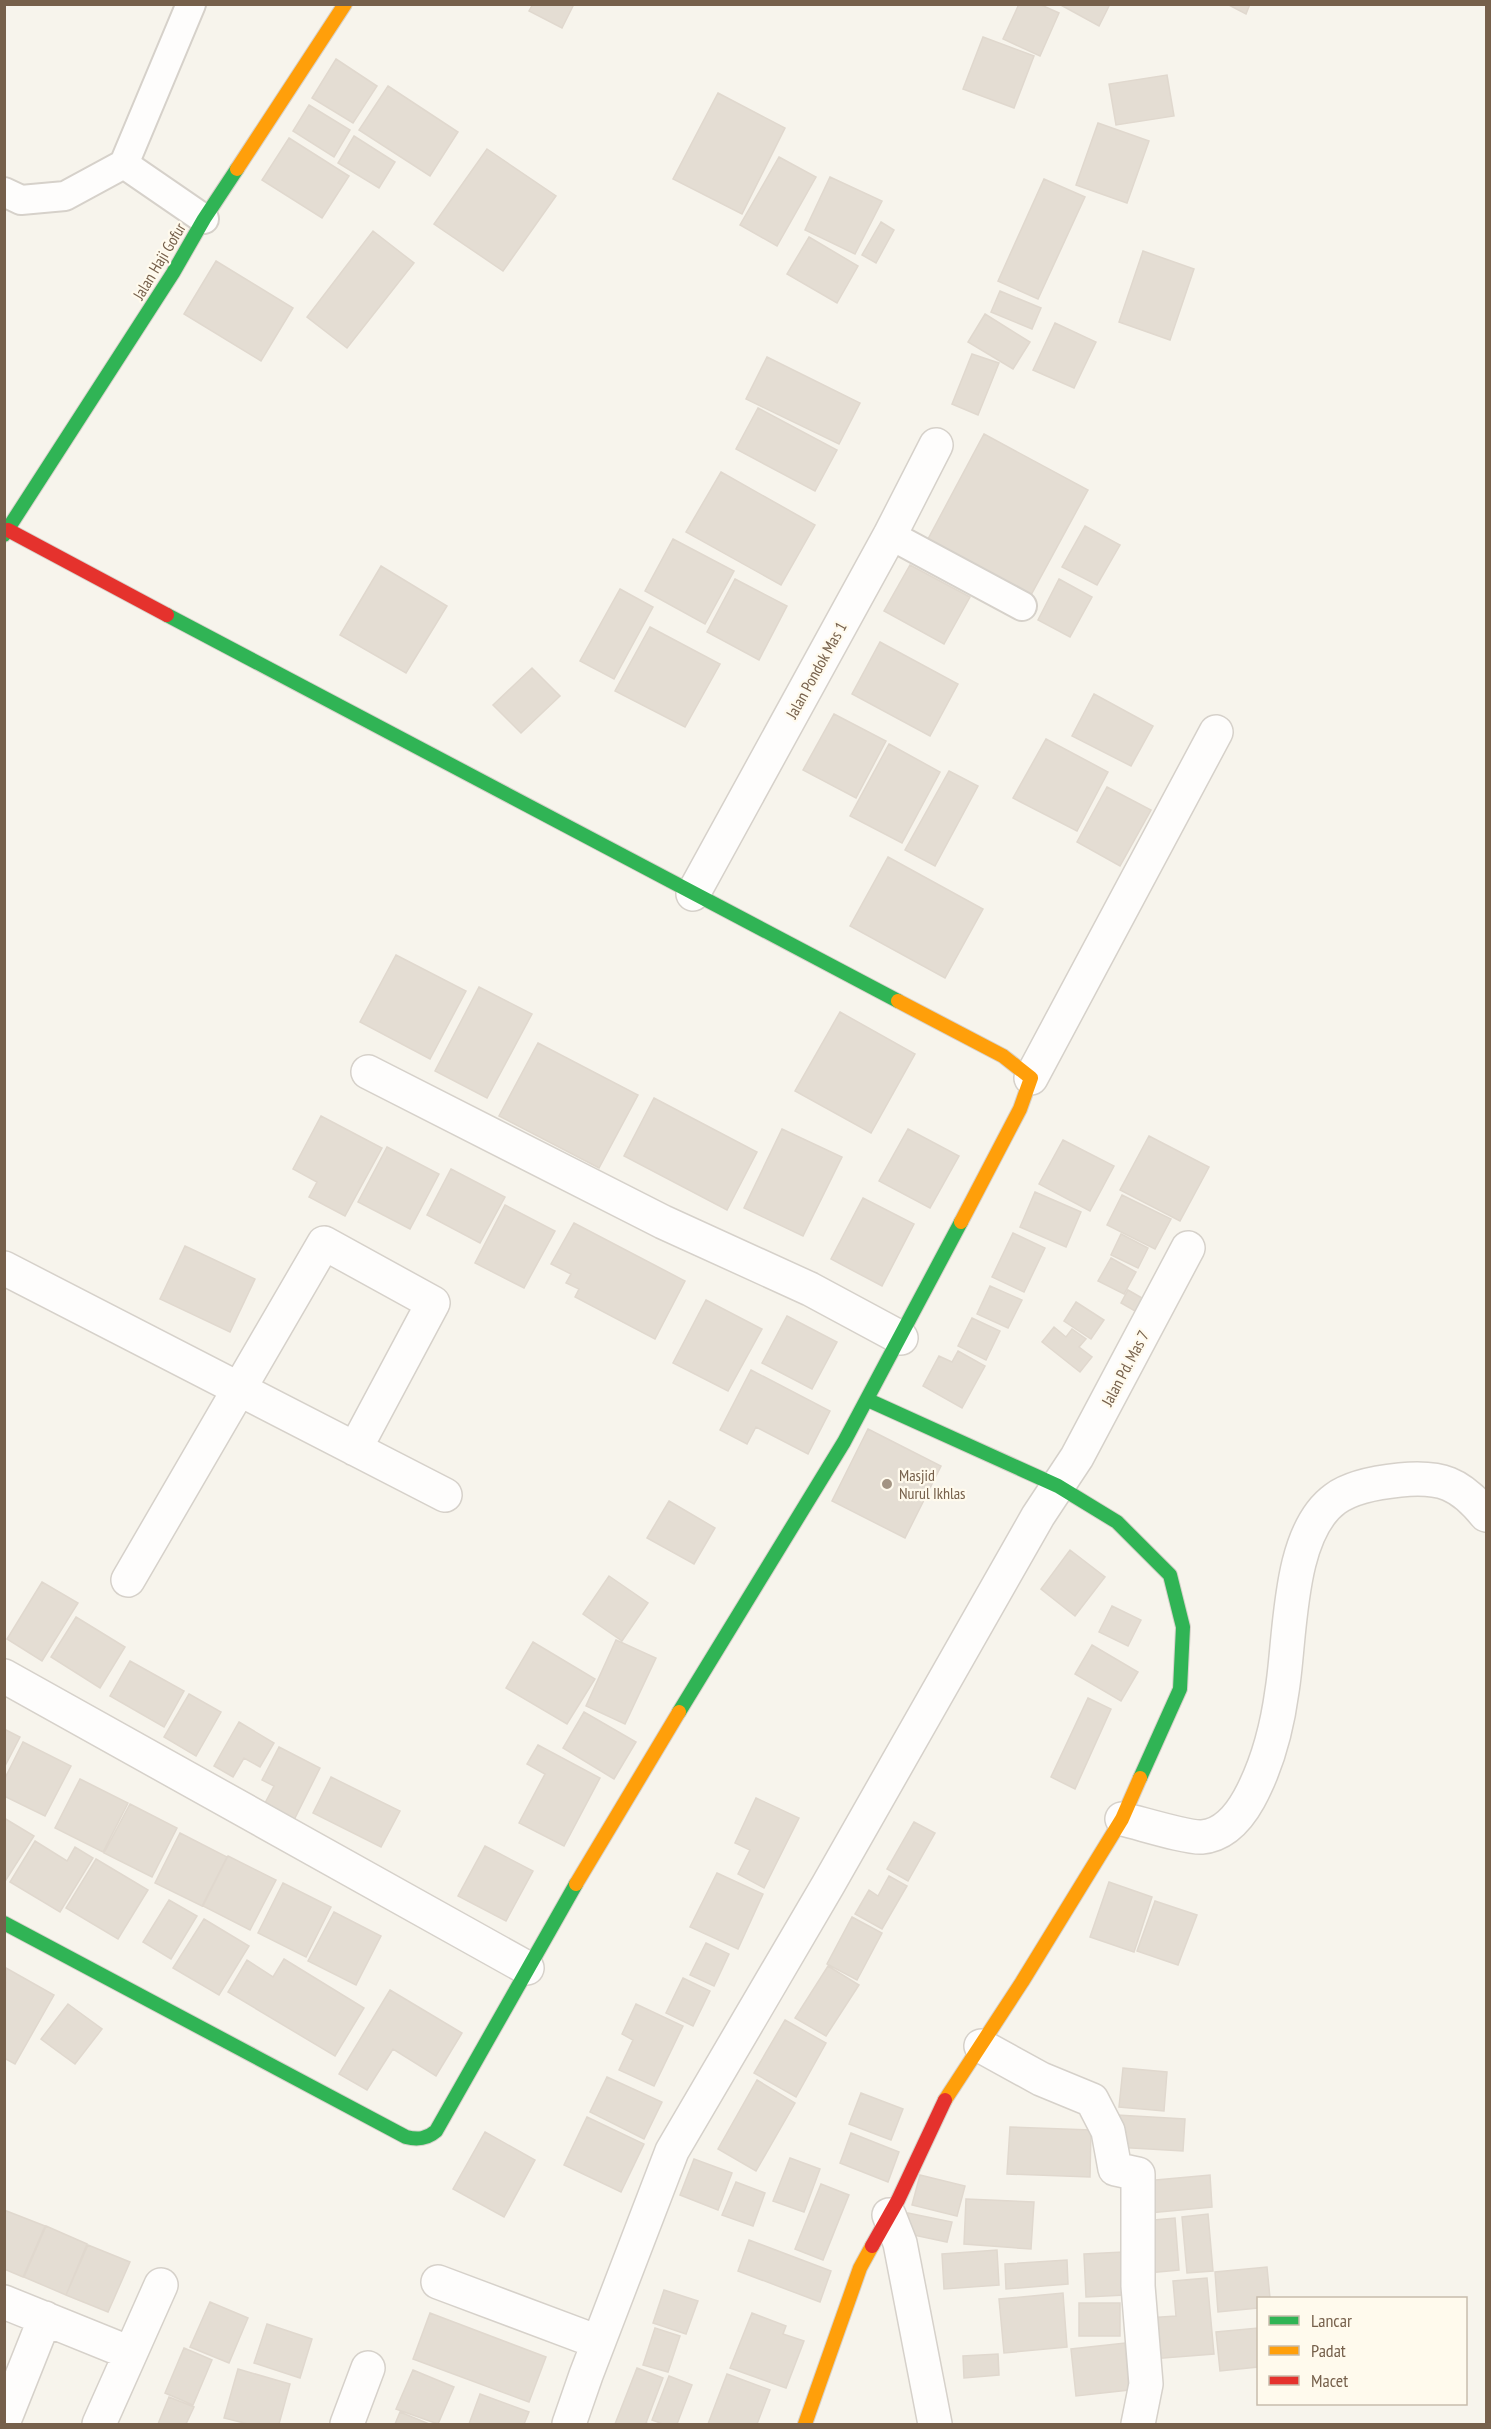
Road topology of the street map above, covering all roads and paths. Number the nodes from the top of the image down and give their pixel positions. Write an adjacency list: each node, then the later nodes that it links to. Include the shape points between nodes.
1 (191, 4): 3 (lane)
2 (345, 4): 5 (street, Jalan Haji Gofur)
3 (124, 165): 4 (lane, via 65,196 21,200); 5 (lane)
4 (4, 192)
5 (204, 219): 7 (street, Jalan Haji Gofur)
6 (936, 445): 8 (street, Jalan Pondok Mas 1)
7 (6, 533): 11 (street)
8 (890, 535): 9 (lane); 11 (street, Jalan Pondok Mas 1)
9 (1022, 606)
10 (1216, 732): 13 (street)
11 (693, 894): 13 (street, via 1003,1056)
12 (368, 1072): 16 (street, via 663,1222 810,1289)
13 (1031, 1077): 16 (street, via 1020,1108)
14 (1188, 1248): 20 (street, Jalan Pd. Mas 7)
15 (4, 1268): 17 (street)
16 (901, 1338): 18 (street)
17 (239, 1389): 19 (street); 19 (street, via 324,1243 434,1303); 23 (street)
18 (868, 1400): 20 (street); 27 (street)
19 (355, 1449): 21 (street)
20 (1058, 1486): 25 (street, via 1117,1522 1170,1575 1183,1627 1180,1689); 34 (street, Jalan Pd. Mas 7, via 672,2151)
21 (445, 1495)
22 (1486, 1515): 25 (street, via 1471,1497 1440,1479 1370,1484 1335,1499 1310,1527 1299,1559 1282,1693 1272,1739 1262,1776 1240,1816 1226,1828 1202,1837)
23 (128, 1580)
24 (4, 1676): 27 (street)
25 (1122, 1819): 28 (street)
26 (4, 1923): 27 (street, via 414,2139 430,2137 436,2131)
27 (527, 1968)
28 (981, 2046): 29 (street, via 939,2109); 43 (street, via 1041,2079 1092,2100 1108,2131 1115,2169 1138,2174 1138,2286 1146,2384)
29 (890, 2215): 41 (street, via 860,2268); 42 (street, via 900,2243)
30 (438, 2282): 34 (street)
31 (162, 2285): 35 (street)
32 (4, 2302): 33 (street)
33 (45, 2319): 35 (street); 37 (street)
34 (598, 2342): 40 (street, Jalan Pd. Mas 7)
35 (129, 2354): 38 (street)
36 (368, 2368): 39 (street)
37 (4, 2421)
38 (99, 2424)
39 (347, 2424)
40 (569, 2424)
41 (805, 2424)
42 (935, 2424)
43 (1138, 2424)

